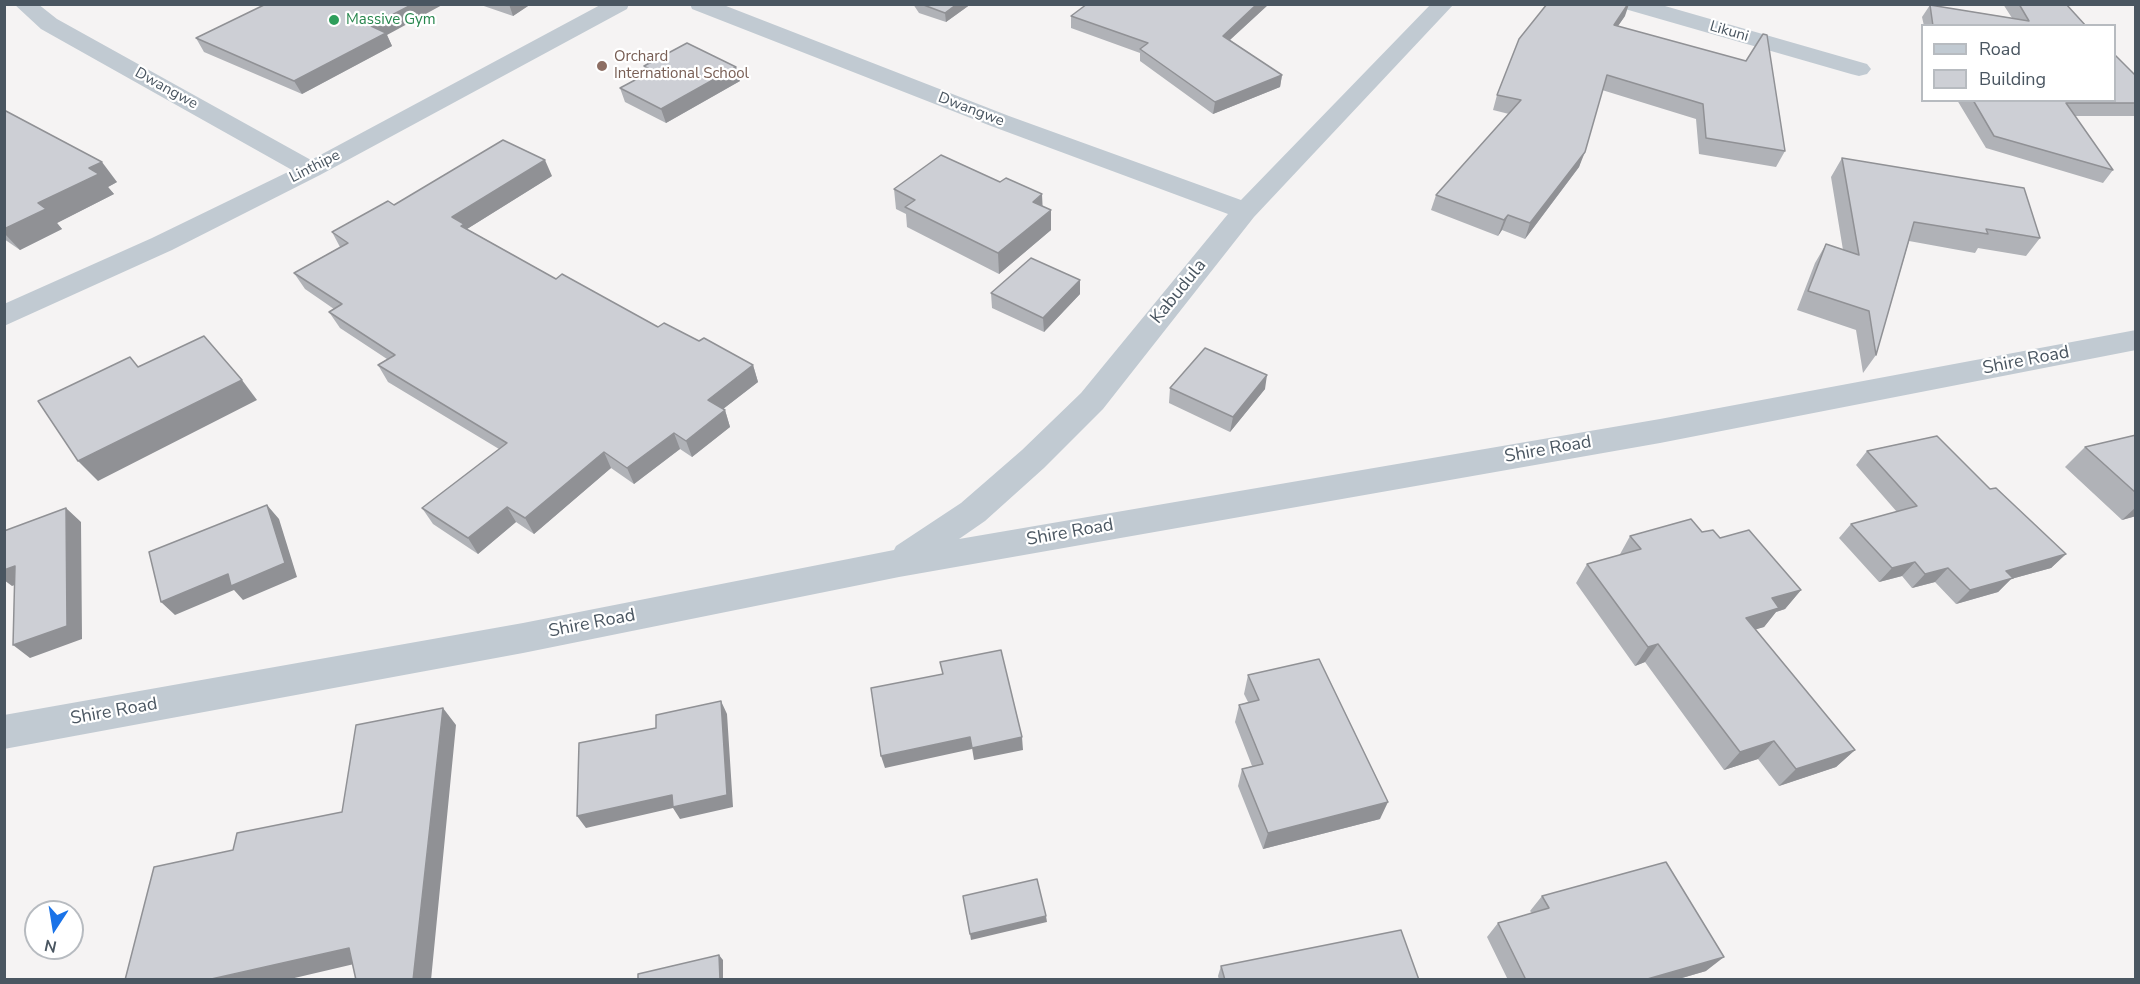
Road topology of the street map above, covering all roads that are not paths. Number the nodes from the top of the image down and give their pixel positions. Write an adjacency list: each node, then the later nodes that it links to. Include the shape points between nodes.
1 (24, 4): 7 (street, Dwangwe, via 49,24)
2 (619, 4): 7 (street, Linthipe)
3 (700, 4): 8 (street, Dwangwe)
4 (1444, 4): 8 (street, Kabudula)
5 (1633, 4): 6 (street, Likuni)
6 (1859, 69)
7 (311, 170): 9 (street, Linthipe)
8 (1245, 211): 11 (street, Kabudula, via 1092,401 973,512)
9 (4, 316)
10 (2136, 340): 11 (street, Shire Road, via 1660,431)
11 (899, 563): 12 (street, Shire Road, via 511,640)
12 (4, 732)

